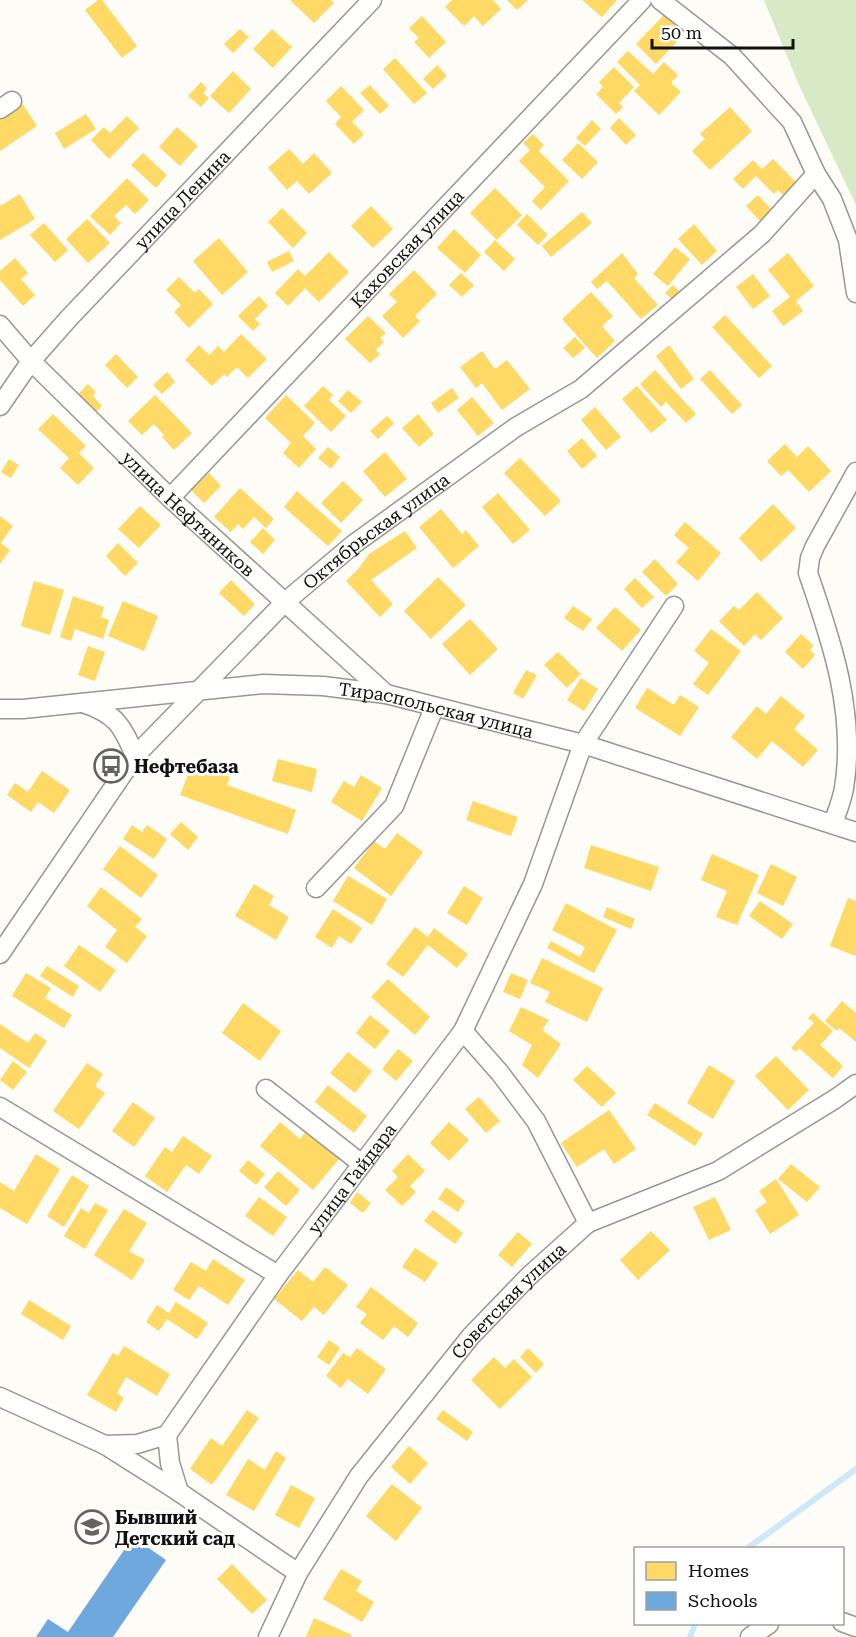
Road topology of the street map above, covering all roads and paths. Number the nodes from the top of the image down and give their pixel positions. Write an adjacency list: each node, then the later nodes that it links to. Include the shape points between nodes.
1 (372, 0): 7 (street, улица Ленина)
2 (642, 0): 10 (street, Каховская улица)
3 (660, 0): 4 (street, via 732,57 792,122)
4 (816, 174): 5 (street, via 832,199 848,240); 11 (street, Октябрьская улица, via 762,234 581,389 516,427 354,544)
5 (856, 293)
6 (0, 325): 7 (street, улица Нефтяников)
7 (31, 361): 8 (street, улица Ленина); 10 (street, улица Нефтяников)
8 (0, 406)
9 (856, 472): 20 (street, via 815,546 808,573 837,658 846,709 846,770)
10 (170, 498): 11 (street, улица Нефтяников)
11 (285, 602): 13 (street, Октябрьская улица); 14 (street, улица Нефтяников)
12 (674, 606): 18 (street, улица Гайдара)
13 (196, 691): 14 (street, Тираспольская улица, via 263,684); 15 (street, Тираспольская улица); 19 (street, Октябрьская улица)
14 (386, 694): 16 (street, Тираспольская улица)
15 (78, 702): 17 (street, Тираспольская улица); 19 (street, via 117,721)
16 (434, 708): 18 (street, Тираспольская улица); 22 (street, via 394,806)
17 (0, 709)
18 (583, 744): 20 (street, Тираспольская улица); 24 (street, улица Гайдара, via 533,884)
19 (135, 756): 23 (street, Октябрьская улица)
20 (833, 824): 21 (street, Тираспольская улица)
21 (856, 832)
22 (316, 888)
23 (0, 954)
24 (464, 1031): 28 (street, улица Гайдара); 29 (street, via 536,1121)
25 (856, 1084): 29 (street, Советская улица, via 718,1171)
26 (266, 1089): 28 (street)
27 (0, 1107): 30 (street)
28 (362, 1164): 30 (street, улица Гайдара)
29 (588, 1223): 35 (street, Советская улица, via 471,1336 359,1476)
30 (278, 1275): 32 (street, улица Гайдара)
31 (0, 1397): 33 (street)
32 (167, 1435): 33 (street, via 137,1444); 34 (street)
33 (105, 1445): 34 (street)
34 (179, 1492): 35 (street)
35 (298, 1573): 37 (street, Советская улица)
36 (766, 1625): 38 (street)
37 (268, 1637)
38 (750, 1637)

